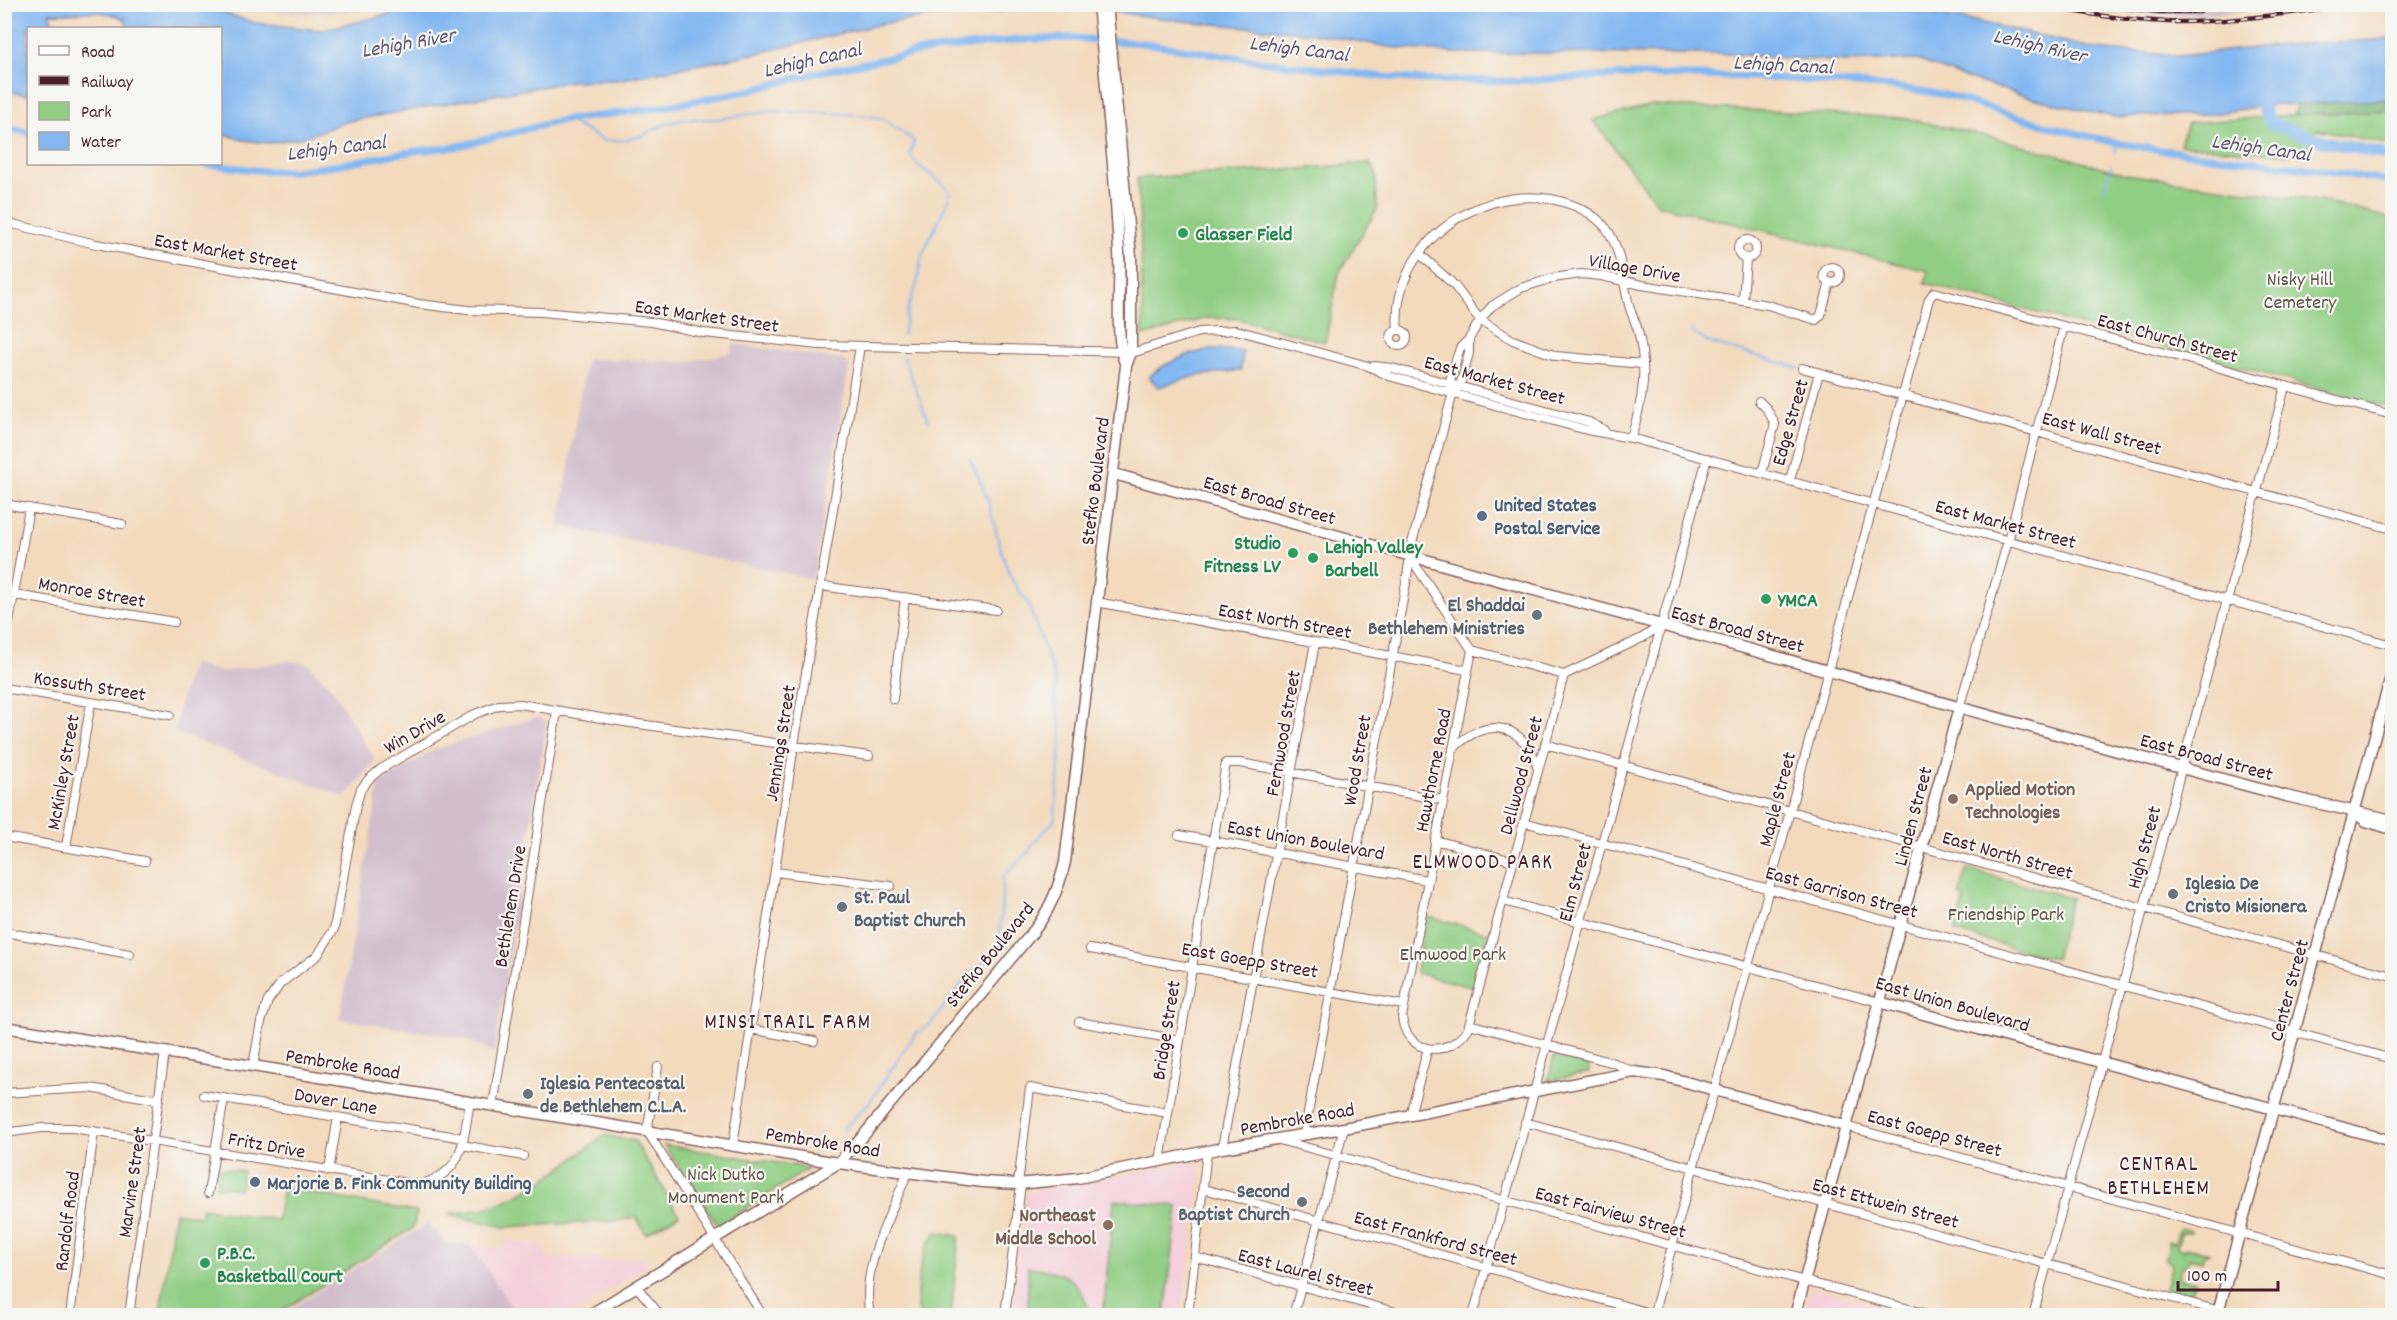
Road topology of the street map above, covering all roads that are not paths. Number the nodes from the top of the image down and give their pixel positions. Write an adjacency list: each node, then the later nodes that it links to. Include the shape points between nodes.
1 (1098, 4): 3 (main road, Stefko Boulevard)
2 (1107, 4): 3 (main road, Stefko Boulevard)
3 (1119, 171): 16 (main road, Stefko Boulevard, via 1131,257)
4 (4, 222): 15 (street, East Market Street, via 96,244 419,304 651,322 704,333 798,344)
5 (1420, 254): 7 (street, via 1445,225 1473,209 1507,198 1542,198 1579,207 1606,228 1615,243); 11 (street, via 1454,285); 13 (street, via 1400,295)
6 (1746, 258): 10 (street)
7 (1623, 281): 10 (street, Village Drive); 11 (street, Village Drive, via 1581,274 1553,278 1521,288 1492,306); 17 (street, via 1638,330)
8 (1830, 282): 10 (street, Village Drive, via 1816,320 1790,310)
9 (1934, 292): 12 (street, East Church Street); 25 (street, Maple Street)
10 (1743, 301)
11 (1480, 320): 14 (street, Village Drive); 17 (street, via 1543,353)
12 (2064, 326): 23 (street, East Church Street); 28 (street, Linden Street)
13 (1398, 330)
14 (1469, 339): 21 (street, Village Drive, via 1460,348); 22 (street, Village Drive)
15 (860, 346): 16 (street, East Market Street); 43 (street, Jennings Street)
16 (1126, 352): 18 (street, East Market Street, via 1199,332 1236,330); 33 (main road, Stefko Boulevard)
17 (1642, 364): 30 (street, via 1644,386)
18 (1368, 366): 21 (street, East Market Street, via 1392,368); 24 (street, East Market Street, via 1389,376)
19 (1802, 368): 20 (street, East Wall Street)
20 (1820, 373): 25 (street, East Wall Street); 34 (street, Edge Street)
21 (1449, 384): 22 (street, East Market Street); 24 (street)
22 (1460, 386): 24 (street, Village Drive); 29 (street, East Market Street, via 1589,422)
23 (2285, 387): 27 (street, East Church Street); 35 (street, High Street)
24 (1453, 393): 29 (street, East Market Street, via 1587,430); 42 (street, Wood Street)
25 (1903, 396): 28 (street, East Wall Street); 37 (street, Maple Street)
26 (1759, 400): 32 (street, via 1775,424)
27 (2392, 416)
28 (2036, 431): 35 (street, East Wall Street); 41 (street, Linden Street)
29 (1610, 432): 30 (street, East Market Street)
30 (1631, 438): 31 (street, East Market Street)
31 (1707, 458): 32 (street, East Market Street); 50 (street, Elm Street)
32 (1762, 473): 34 (street, East Market Street)
33 (1114, 474): 42 (main road, East Broad Street); 47 (main road, Stefko Boulevard)
34 (1790, 480): 37 (street, East Market Street)
35 (2257, 491): 40 (street, East Wall Street); 46 (street, High Street)
36 (4, 504): 38 (street)
37 (1873, 504): 41 (street, East Market Street); 57 (street, Maple Street)
38 (29, 508): 39 (street); 44 (street)
39 (122, 524)
40 (2392, 529)
41 (2008, 541): 46 (street, East Market Street); 63 (street, Linden Street)
42 (1410, 557): 50 (main road, East Broad Street); 53 (street); 55 (street, Wood Street)
43 (821, 586): 45 (street); 67 (street, Jennings Street)
44 (9, 594): 49 (street, Monroe Street); 54 (street)
45 (905, 597): 48 (street); 61 (street)
46 (2227, 599): 52 (street, East Market Street); 71 (street, High Street)
47 (1096, 602): 51 (street, East North Street); 157 (main road, Stefko Boulevard, via 1065,862 1052,902 1035,930)
48 (996, 610)
49 (174, 622)
50 (1660, 626): 57 (main road, East Broad Street); 59 (street); 70 (street, Elm Street)
51 (1315, 643): 55 (street, East North Street); 73 (street, Fernwood Street)
52 (2392, 645)
53 (1472, 650): 56 (street, Hawthorne Road); 59 (street)
54 (4, 651)
55 (1393, 657): 56 (street, East North Street); 74 (street, Wood Street)
56 (1467, 670): 68 (street, Hawthorne Road)
57 (1827, 671): 63 (main road, East Broad Street); 76 (street, Maple Street)
58 (2392, 673): 77 (main road, Center Street)
59 (1564, 675): 66 (street, Dellwood Street)
60 (4, 688): 62 (street, Kossuth Street)
61 (893, 699)
62 (91, 702): 65 (street, Kossuth Street); 87 (street, McKinley Street)
63 (1959, 708): 71 (main road, East Broad Street); 86 (main road, Linden Street)
64 (557, 712): 67 (street, Win Drive); 124 (street, Win Drive, via 520,704 499,705 422,744 369,779 361,789 352,822 334,929 318,955 281,983 267,1001); 134 (street, Bethlehem Drive)
65 (170, 715)
66 (1545, 744): 70 (street, East North Street); 72 (street, Dellwood Street)
67 (794, 745): 69 (street, Win Drive); 92 (street, Jennings Street)
68 (1453, 749): 72 (street, via 1479,729 1503,729 1526,743); 75 (street, Hawthorne Road)
69 (869, 756)
70 (1622, 765): 76 (street, East North Street); 85 (street, Elm Street)
71 (2182, 768): 77 (main road, East Broad Street); 97 (street, High Street)
72 (1538, 770): 79 (street, Dellwood Street)
73 (1292, 773): 74 (street); 84 (street, Bridge Street, via 1226,763); 88 (street, Fernwood Street)
74 (1368, 786): 75 (street); 91 (street, Wood Street)
75 (1443, 800): 83 (street, Hawthorne Road)
76 (1789, 810): 86 (street, East North Street); 95 (street, Maple Street)
77 (2355, 813): 78 (main road, East Broad Street); 80 (main road, East Broad Street); 103 (main road, Center Street)
78 (2392, 820)
79 (1524, 822): 85 (street, East Garrison Street); 90 (street, Dellwood Street)
80 (2392, 829)
81 (1179, 836): 84 (street, East Union Boulevard)
82 (4, 837): 87 (street)
83 (1435, 840): 90 (street); 93 (street, Hawthorne Road)
84 (1213, 841): 88 (street, East Union Boulevard); 105 (street, Bridge Street)
85 (1602, 843): 95 (street, East Garrison Street); 98 (street, Elm Street)
86 (1922, 847): 97 (street, East North Street); 99 (main road, Linden Street)
87 (66, 848): 89 (street)
88 (1277, 853): 91 (street, East Union Boulevard); 107 (street, Fernwood Street)
89 (145, 861)
90 (1513, 861): 96 (street, Dellwood Street)
91 (1354, 866): 93 (street, East Union Boulevard); 109 (street, Wood Street)
92 (775, 872): 94 (street); 115 (street, Jennings Street)
93 (1427, 880): 111 (street, Hawthorne Road)
94 (891, 886)
95 (1769, 888): 99 (street, East Garrison Street); 104 (street, Maple Street)
96 (1503, 901): 98 (street, East Union Boulevard); 113 (street, Dellwood Street)
97 (2143, 908): 103 (street, East North Street); 108 (street, High Street)
98 (1581, 921): 104 (street, East Union Boulevard); 119 (street, Elm Street)
99 (1901, 924): 108 (street, East Garrison Street); 110 (main road, Linden Street)
100 (4, 932): 102 (street)
101 (1090, 949): 105 (street, East Goepp Street)
102 (130, 954)
103 (2317, 955): 106 (street, East North Street); 116 (main road, Center Street)
104 (1748, 966): 110 (street, East Union Boulevard); 127 (street, Maple Street)
105 (1192, 967): 107 (street, East Goepp Street); 117 (street, Bridge Street)
106 (2392, 976)
107 (1254, 979): 109 (street, East Goepp Street); 151 (street, Fernwood Street)
108 (2123, 986): 116 (street, East Garrison Street); 123 (street, High Street)
109 (1330, 992): 111 (street, East Goepp Street); 145 (street, Wood Street)
110 (1880, 1002): 123 (main road, East Union Boulevard); 140 (main road, Linden Street)
111 (1403, 1005): 120 (street, Hawthorne Road, via 1406,1032 1413,1041)
112 (1079, 1022): 117 (street)
113 (1469, 1024): 119 (street, East Goepp Street); 120 (street, via 1455,1043)
114 (4, 1027): 121 (main road, Pembroke Road)
115 (750, 1029): 118 (street); 150 (street, Jennings Street)
116 (2296, 1032): 122 (street, East Garrison Street); 135 (main road, Center Street)
117 (1180, 1040): 136 (street, Bridge Street)
118 (814, 1041)
119 (1547, 1045): 126 (street, East Goepp Street); 128 (street, Elm Street)
120 (1428, 1048): 137 (street)
121 (165, 1052): 124 (main road, Pembroke Road); 132 (street, Marvine Street)
122 (2392, 1059)
123 (2102, 1063): 135 (main road, East Union Boulevard); 162 (street, High Street)
124 (253, 1066): 133 (main road, Pembroke Road)
125 (658, 1067): 143 (street)
126 (1634, 1072): 127 (main road, East Goepp Street); 128 (main road, Pembroke Road)
127 (1715, 1090): 140 (main road, East Goepp Street); 158 (street, Maple Street)
128 (1535, 1091): 137 (main road, Pembroke Road); 139 (street, Elm Street)
129 (4, 1093): 132 (street, via 90,1088)
130 (204, 1095): 131 (street, Dover Lane)
131 (224, 1098): 138 (street, Dover Lane); 153 (street)
132 (159, 1100): 147 (street, Marvine Street)
133 (470, 1102): 134 (main road, Pembroke Road); 148 (street, Fritz Drive)
134 (494, 1106): 143 (main road, Pembroke Road)
135 (2274, 1108): 149 (main road, East Union Boulevard); 168 (main road, Center Street)
136 (1168, 1113): 156 (street, Bridge Street); 161 (street, via 1030,1088)
137 (1410, 1115): 141 (main road, Pembroke Road)
138 (338, 1117): 148 (street, Dover Lane); 159 (street)
139 (1525, 1122): 158 (street, East Ettwein Street); 165 (street, Elm Street)
140 (1845, 1126): 162 (street, East Goepp Street); 166 (main road, Linden Street)
141 (1344, 1128): 145 (main road, Pembroke Road); 154 (street)
142 (94, 1131): 144 (street, Fritz Drive, via 52,1128); 147 (street, Fritz Drive); 182 (street, Randolf Road)
143 (647, 1131): 150 (main road, Pembroke Road); 169 (street)
144 (4, 1133)
145 (1304, 1135): 146 (main road, Pembroke Road)
146 (1279, 1140): 151 (main road, Pembroke Road); 154 (street, East Fairview Street)
147 (153, 1141): 153 (street, Fritz Drive); 179 (street, Marvine Street)
148 (462, 1141): 155 (street, Dover Lane); 159 (street, Fritz Drive, via 454,1165 422,1184)
149 (2392, 1141)
150 (733, 1145): 157 (main road, Pembroke Road)
151 (1222, 1148): 152 (main road, Pembroke Road)
152 (1207, 1151): 156 (main road, Pembroke Road); 163 (street)
153 (215, 1152): 159 (street, Fritz Drive); 164 (street)
154 (1337, 1154): 165 (street, East Fairview Street); 167 (street)
155 (523, 1156)
156 (1160, 1161): 161 (main road, Pembroke Road, via 1069,1179)
157 (838, 1163): 160 (main road, Pembroke Road); 169 (main road, Stefko Boulevard)
158 (1694, 1167): 166 (street, East Ettwein Street); 170 (street, Maple Street)
159 (329, 1171)
160 (908, 1172): 161 (main road, Pembroke Road); 186 (street, via 871,1268)
161 (1019, 1184): 187 (street)
162 (2068, 1186): 168 (street, East Goepp Street); 172 (street, High Street)
163 (1204, 1189): 167 (street, East Frankford Street); 171 (street)
164 (208, 1193)
165 (1504, 1199): 170 (street, East Fairview Street); 173 (street, Elm Street)
166 (1825, 1203): 172 (street, East Ettwein Street); 175 (main road, Linden Street)
167 (1319, 1220): 173 (street, East Frankford Street); 177 (street)
168 (2239, 1233): 174 (street, East Goepp Street); 178 (main road, Center Street)
169 (714, 1238): 176 (main road, Stefko Boulevard); 180 (street)
170 (1672, 1244): 175 (street, East Fairview Street); 181 (street, Maple Street)
171 (1194, 1257): 177 (street, East Laurel Street); 188 (street)
172 (2047, 1264): 178 (street, East Ettwein Street); 194 (street, High Street)
173 (1486, 1268): 181 (street, East Frankford Street); 191 (street, Elm Street)
174 (2392, 1275)
175 (1805, 1280): 192 (main road, Linden Street); 193 (street, East Fairview Street)
176 (636, 1286): 184 (main road, Stefko Boulevard); 185 (street)
177 (1301, 1286): 189 (street); 190 (street, East Laurel Street)
178 (2218, 1313): 195 (street, East Ettwein Street)
179 (129, 1314): 183 (street)
180 (761, 1315)
181 (1656, 1315)
182 (70, 1316)
183 (152, 1316)
184 (588, 1316)
185 (661, 1316)
186 (870, 1316)
187 (1005, 1316)
188 (1188, 1316)
189 (1293, 1316)
190 (1410, 1316)
191 (1473, 1316)
192 (1795, 1316)
193 (1935, 1316)
194 (2033, 1316)
195 (2238, 1316)

